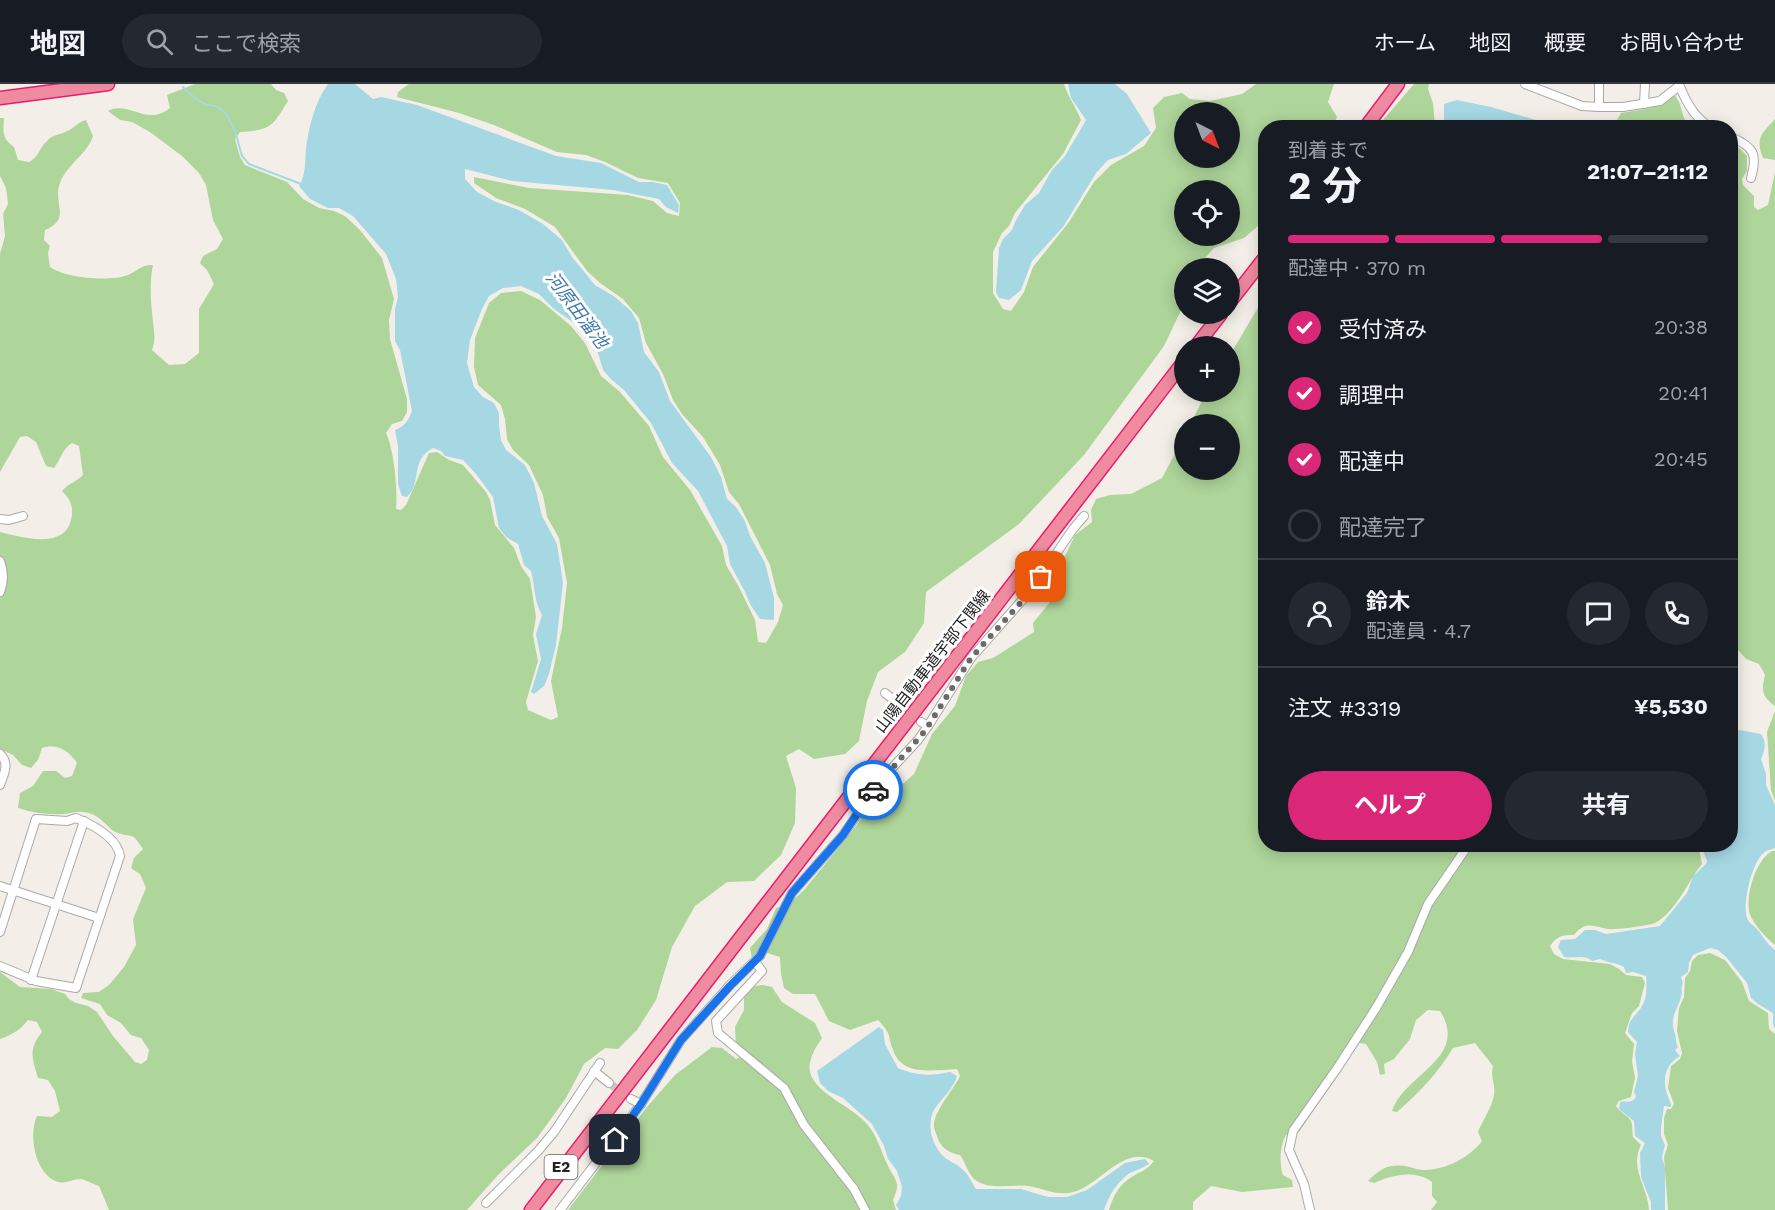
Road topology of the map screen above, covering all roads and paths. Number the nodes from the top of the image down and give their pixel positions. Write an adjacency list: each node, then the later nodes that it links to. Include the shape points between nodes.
1 (108, 84): 7 (highway)
2 (1398, 84): 10 (highway)
3 (1525, 84): 9 (street, via 1582,106)
4 (1599, 84): 9 (street)
5 (1645, 84): 8 (street)
6 (1679, 85): 8 (street, via 1660,101); 11 (street)
7 (0, 98)
8 (1644, 104): 9 (street)
9 (1599, 107)
10 (1371, 120)
11 (1700, 120)
12 (1738, 140): 13 (street, via 1752,151 1755,162)
13 (1751, 178)
14 (1258, 265): 15 (highway)
15 (1240, 289)
16 (1213, 324): 17 (highway)
17 (1204, 336)
18 (1174, 374): 44 (highway, 山陽自動車道宇部下関線 / E2)
19 (23, 516): 21 (street)
20 (1084, 516): 35 (street, via 1032,590 971,658 918,740 881,780 843,835 792,893)
21 (0, 519)
22 (0, 561): 23 (street)
23 (0, 592)
24 (885, 693): 25 (street)
25 (900, 705)
26 (0, 754): 27 (street, via 6,766)
27 (0, 785)
28 (84, 821): 31 (street, via 36,819); 32 (street); 33 (street, via 119,848 120,856)
29 (1463, 852): 47 (street, via 1428,903 1408,952 1376,1008 1293,1131 1289,1150)
30 (0, 886): 31 (street)
31 (14, 890): 32 (street); 34 (street)
32 (57, 904): 33 (street); 37 (street)
33 (99, 918): 37 (street, via 76,987)
34 (0, 932)
35 (755, 962): 42 (street, via 681,1040); 46 (street, via 762,971 716,1021 718,1033 784,1088 804,1125 854,1189)
36 (0, 966): 37 (street)
37 (32, 980)
38 (600, 1063): 39 (street)
39 (594, 1071): 40 (street); 43 (street, via 554,1132)
40 (609, 1083)
41 (631, 1099): 42 (street)
42 (641, 1104): 45 (street)
43 (486, 1203)
44 (529, 1210)
45 (560, 1210)
46 (865, 1210)
47 (1311, 1210)

